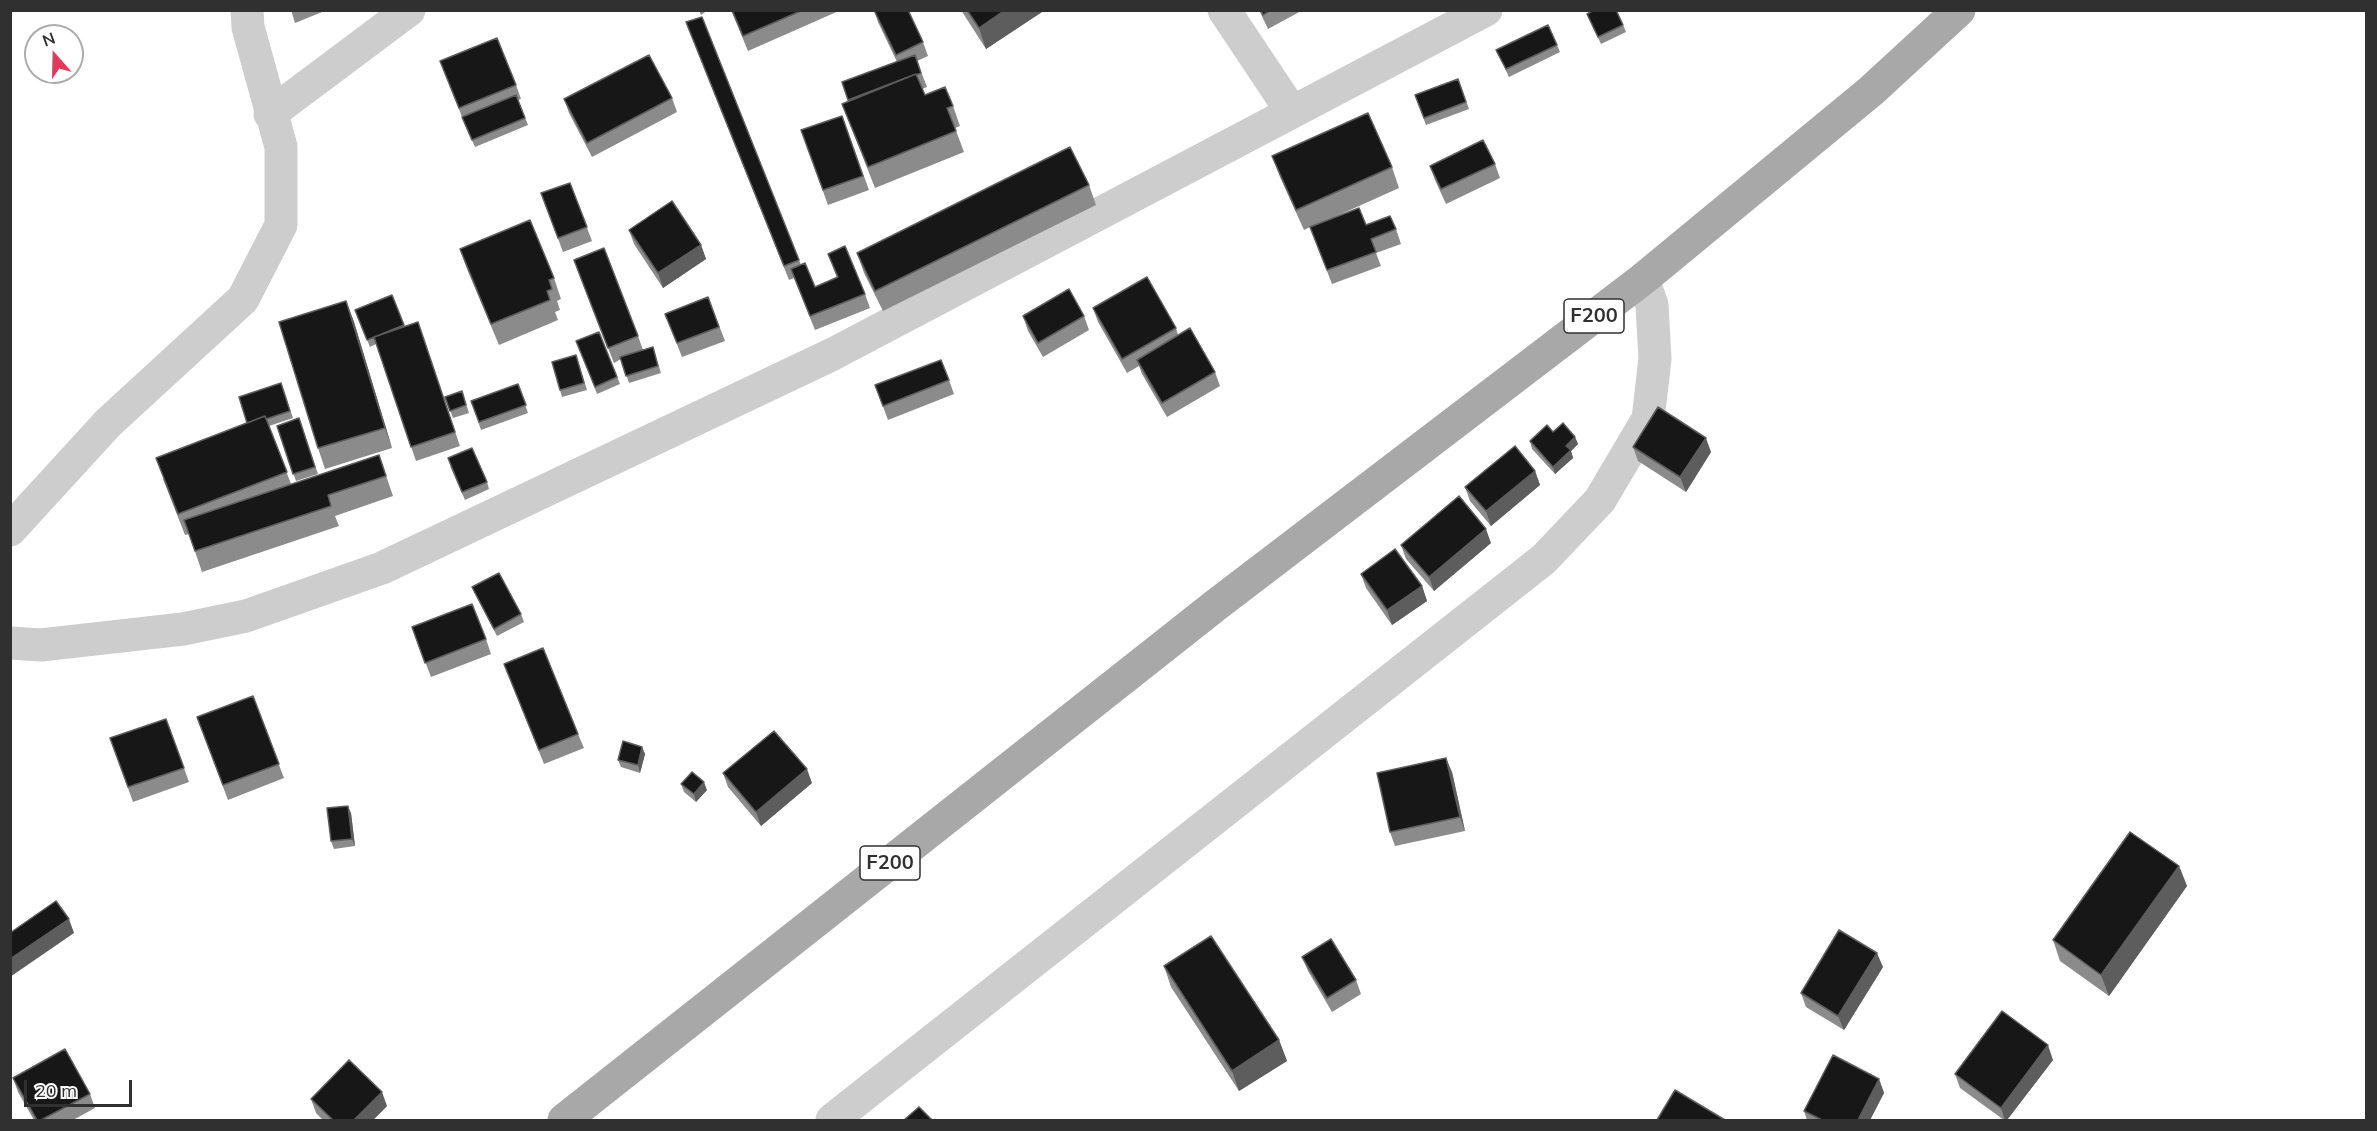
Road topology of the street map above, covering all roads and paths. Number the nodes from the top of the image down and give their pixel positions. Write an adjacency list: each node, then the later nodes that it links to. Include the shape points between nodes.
1 (247, 10): 7 (street)
2 (409, 10): 7 (street)
3 (1224, 10): 6 (street)
4 (1486, 10): 6 (street)
5 (1959, 10): 8 (main road, F200, via 1871,91)
6 (1292, 112): 10 (street, via 833,354 382,568 246,616 204,625 41,645)
7 (270, 114): 9 (street, via 281,147 281,225 243,299 108,423)
8 (1643, 279): 11 (main road, F200, via 1207,612); 12 (street, via 1652,305 1655,359 1648,419 1600,500 1545,559)
9 (10, 530)
10 (10, 643)
11 (564, 1120)
12 (832, 1120)

